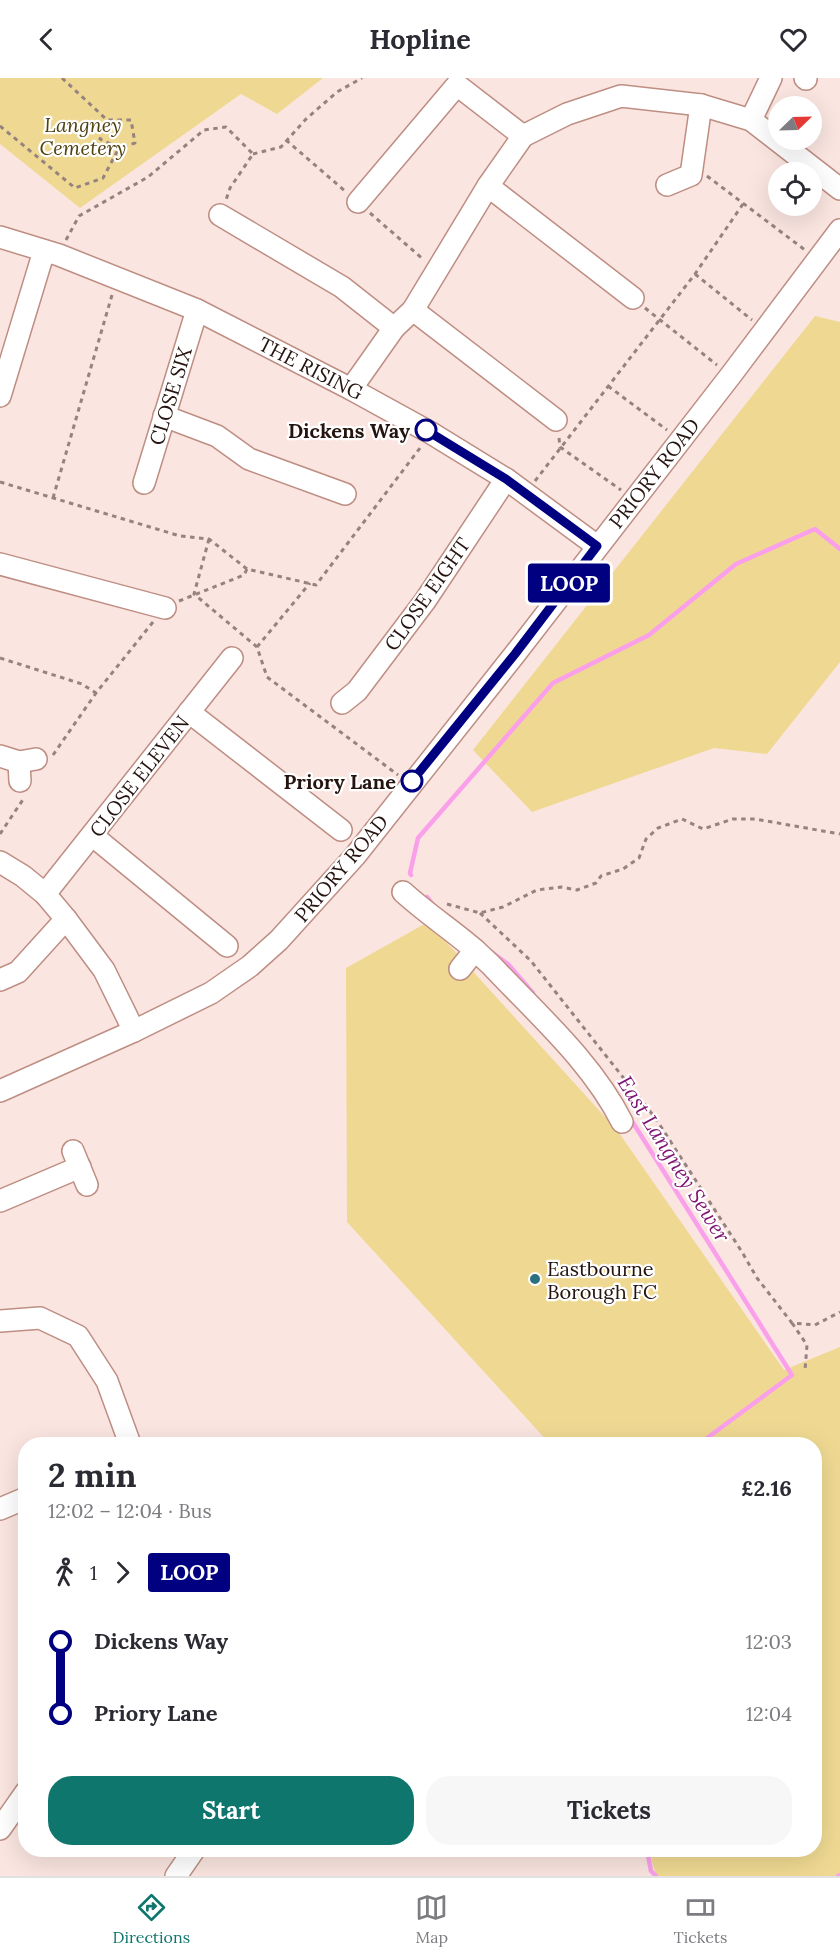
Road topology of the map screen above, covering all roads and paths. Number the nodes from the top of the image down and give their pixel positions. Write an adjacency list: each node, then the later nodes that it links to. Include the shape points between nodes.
1 (62, 78): 5 (path)
2 (362, 78): 10 (path, via 337,92 281,147)
3 (771, 78): 6 (street)
4 (701, 105): 6 (street); 8 (street, via 621,96 567,114); 11 (street)
5 (107, 120): 9 (path, via 100,139); 9 (path, via 131,120 135,143)
6 (751, 120): 14 (street)
7 (0, 126): 9 (path, via 75,188 103,178)
8 (523, 136): 13 (street); 15 (street, via 457,85)
9 (119, 148)
10 (253, 154): 17 (path, via 231,188); 20 (path, via 225,127 204,130 148,177 79,216)
11 (691, 175): 12 (street); 16 (path, via 708,176)
12 (667, 185)
13 (488, 186): 24 (street); 26 (street)
14 (840, 189)
15 (358, 202)
16 (743, 204): 21 (path); 22 (path)
17 (220, 215): 28 (street, via 342,287)
18 (840, 230): 21 (street, PRIORY ROAD)
19 (0, 237): 20 (street, THE RISING)
20 (51, 253): 23 (street, THE RISING); 33 (street)
21 (818, 259): 29 (street, PRIORY ROAD)
22 (695, 274): 27 (path); 29 (path)
23 (117, 279): 25 (street, THE RISING); 44 (path)
24 (633, 298): 27 (path)
25 (197, 310): 32 (street, THE RISING); 34 (street, CLOSE SIX)
26 (413, 310): 28 (street); 35 (street)
27 (659, 320): 30 (path); 31 (path)
28 (394, 328): 32 (street)
29 (764, 330): 30 (street, PRIORY ROAD)
30 (731, 375): 37 (street, PRIORY ROAD)
31 (608, 386): 37 (path); 38 (path)
32 (351, 389): 36 (street, THE RISING)
33 (0, 396)
34 (164, 416): 41 (street, CLOSE SIX); 42 (street, via 217,436 249,459)
35 (556, 420): 38 (path)
36 (432, 433): 39 (street, THE RISING); 50 (path, via 316,585)
37 (680, 440): 45 (street, PRIORY ROAD)
38 (560, 447): 43 (path); 45 (path)
39 (506, 479): 43 (street, THE RISING); 57 (street, CLOSE EIGHT, via 425,601 357,691)
40 (0, 482): 44 (path)
41 (144, 483)
42 (345, 494)
43 (526, 494): 47 (street, THE RISING)
44 (53, 498): 46 (path, via 180,536)
45 (634, 500): 47 (street, PRIORY ROAD)
46 (209, 539): 49 (path); 51 (path)
47 (597, 546): 60 (street, PRIORY ROAD)
48 (0, 564): 52 (street)
49 (247, 569): 50 (path); 51 (path, via 244,575)
50 (310, 583): 53 (path)
51 (195, 594): 52 (path); 53 (path)
52 (165, 608): 56 (path)
53 (257, 647): 60 (path, via 267,677)
54 (0, 658): 56 (path, via 82,684)
55 (232, 658): 58 (street, CLOSE ELEVEN)
56 (96, 693): 59 (path)
57 (342, 703)
58 (189, 712): 61 (street); 64 (street, CLOSE ELEVEN)
59 (25, 769): 62 (path)
60 (410, 784): 75 (street, PRIORY ROAD, via 355,856 279,940 211,993)
61 (341, 830)
62 (0, 834)
63 (840, 834): 69 (path, via 755,819 733,819 703,829 682,819 658,828 646,838 639,858 623,869 601,876 596,883 577,890 537,890)
64 (93, 836): 67 (street, CLOSE ELEVEN); 71 (street)
65 (0, 862): 67 (street)
66 (403, 892): 72 (street)
67 (45, 894): 70 (street)
68 (437, 902): 69 (path)
69 (480, 913): 82 (path, via 531,961 656,1119 757,1278)
70 (66, 919): 74 (street, via 18,972); 75 (street, via 104,970)
71 (227, 946)
72 (475, 951): 73 (street); 77 (street, via 593,1075)
73 (460, 969)
74 (0, 980)
75 (134, 1031): 76 (street, PRIORY ROAD)
76 (0, 1091)
77 (622, 1122)
78 (80, 1168): 79 (street)
79 (0, 1201)
80 (840, 1312): 82 (path, via 815,1325)
81 (0, 1321): 84 (street, via 40,1318 78,1336 107,1381)
82 (792, 1323): 83 (path, via 807,1345)
83 (805, 1370)
84 (127, 1437)
85 (18, 1501): 86 (street)
86 (0, 1509)
87 (18, 1803): 88 (street)
88 (0, 1829)
89 (189, 1857): 90 (street)
90 (176, 1876)

